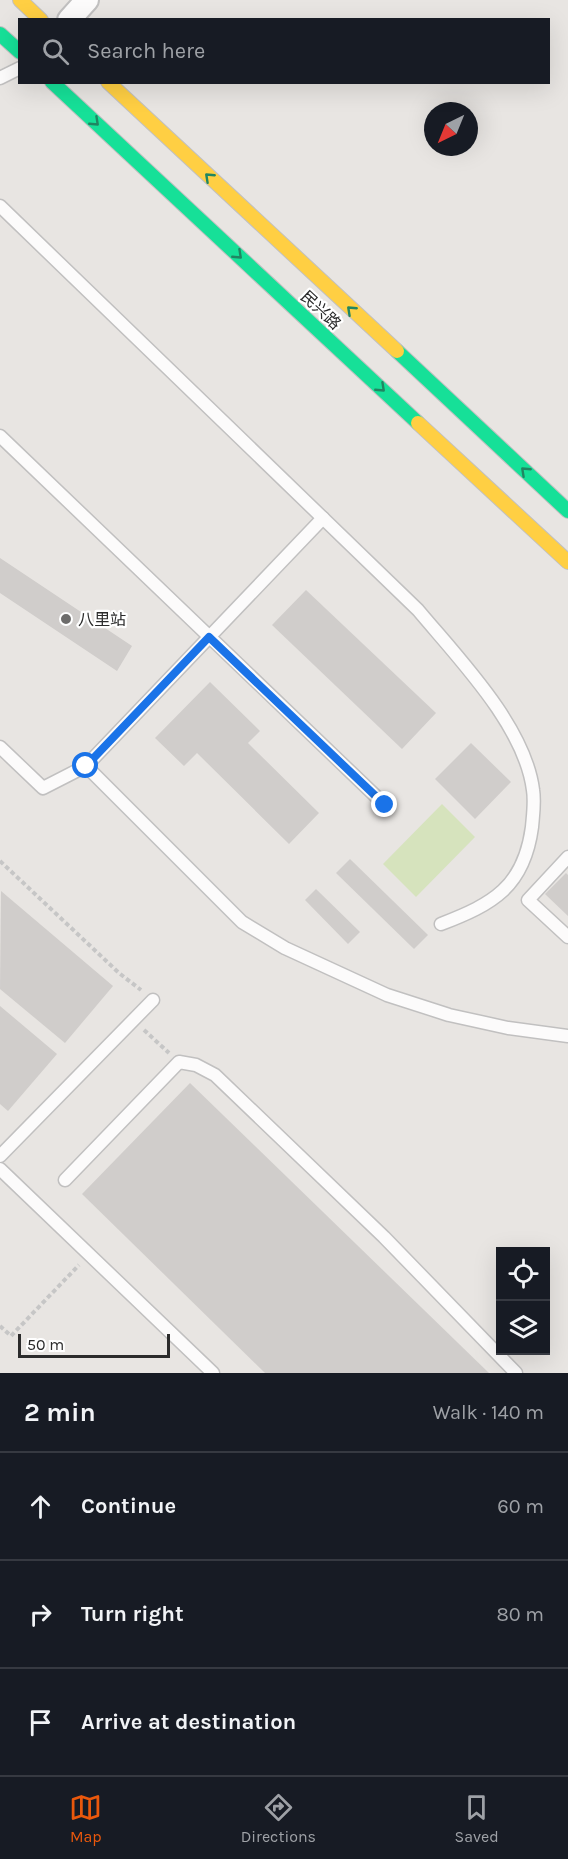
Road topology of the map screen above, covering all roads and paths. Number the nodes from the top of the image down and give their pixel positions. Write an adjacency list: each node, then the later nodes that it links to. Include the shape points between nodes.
1 (20, 0): 3 (street)
2 (87, 0): 4 (street)
3 (39, 18)
4 (71, 18)
5 (0, 34): 6 (street)
6 (18, 50)
7 (18, 69): 8 (lane)
8 (0, 78)
9 (54, 84): 15 (street, 民兴路, one-way to 15, via 538,527)
10 (110, 84): 13 (street, 民兴路, one-way to 10)
11 (0, 206): 14 (lane)
12 (0, 436): 16 (lane)
13 (563, 505)
14 (322, 518): 16 (lane); 22 (lane, via 418,610 477,679 507,723 527,764 533,799 526,857 516,875 491,901)
15 (568, 562)
16 (209, 637): 18 (lane); 19 (lane)
17 (0, 747): 18 (lane, via 43,788)
18 (86, 766): 26 (lane, via 242,922 285,948 387,995 449,1015)
19 (385, 805)
20 (568, 857): 23 (lane, via 528,900)
21 (0, 861): 24 (path)
22 (441, 924)
23 (568, 937)
24 (153, 1000): 25 (lane)
25 (134, 1020): 27 (path); 28 (lane)
26 (568, 1036)
27 (178, 1062): 30 (lane); 34 (lane, via 196,1065 215,1075 384,1238)
28 (0, 1156)
29 (0, 1169): 31 (lane)
30 (64, 1180)
31 (89, 1255): 32 (path, via 11,1336); 33 (lane)
32 (0, 1326)
33 (213, 1373)
34 (516, 1373)

